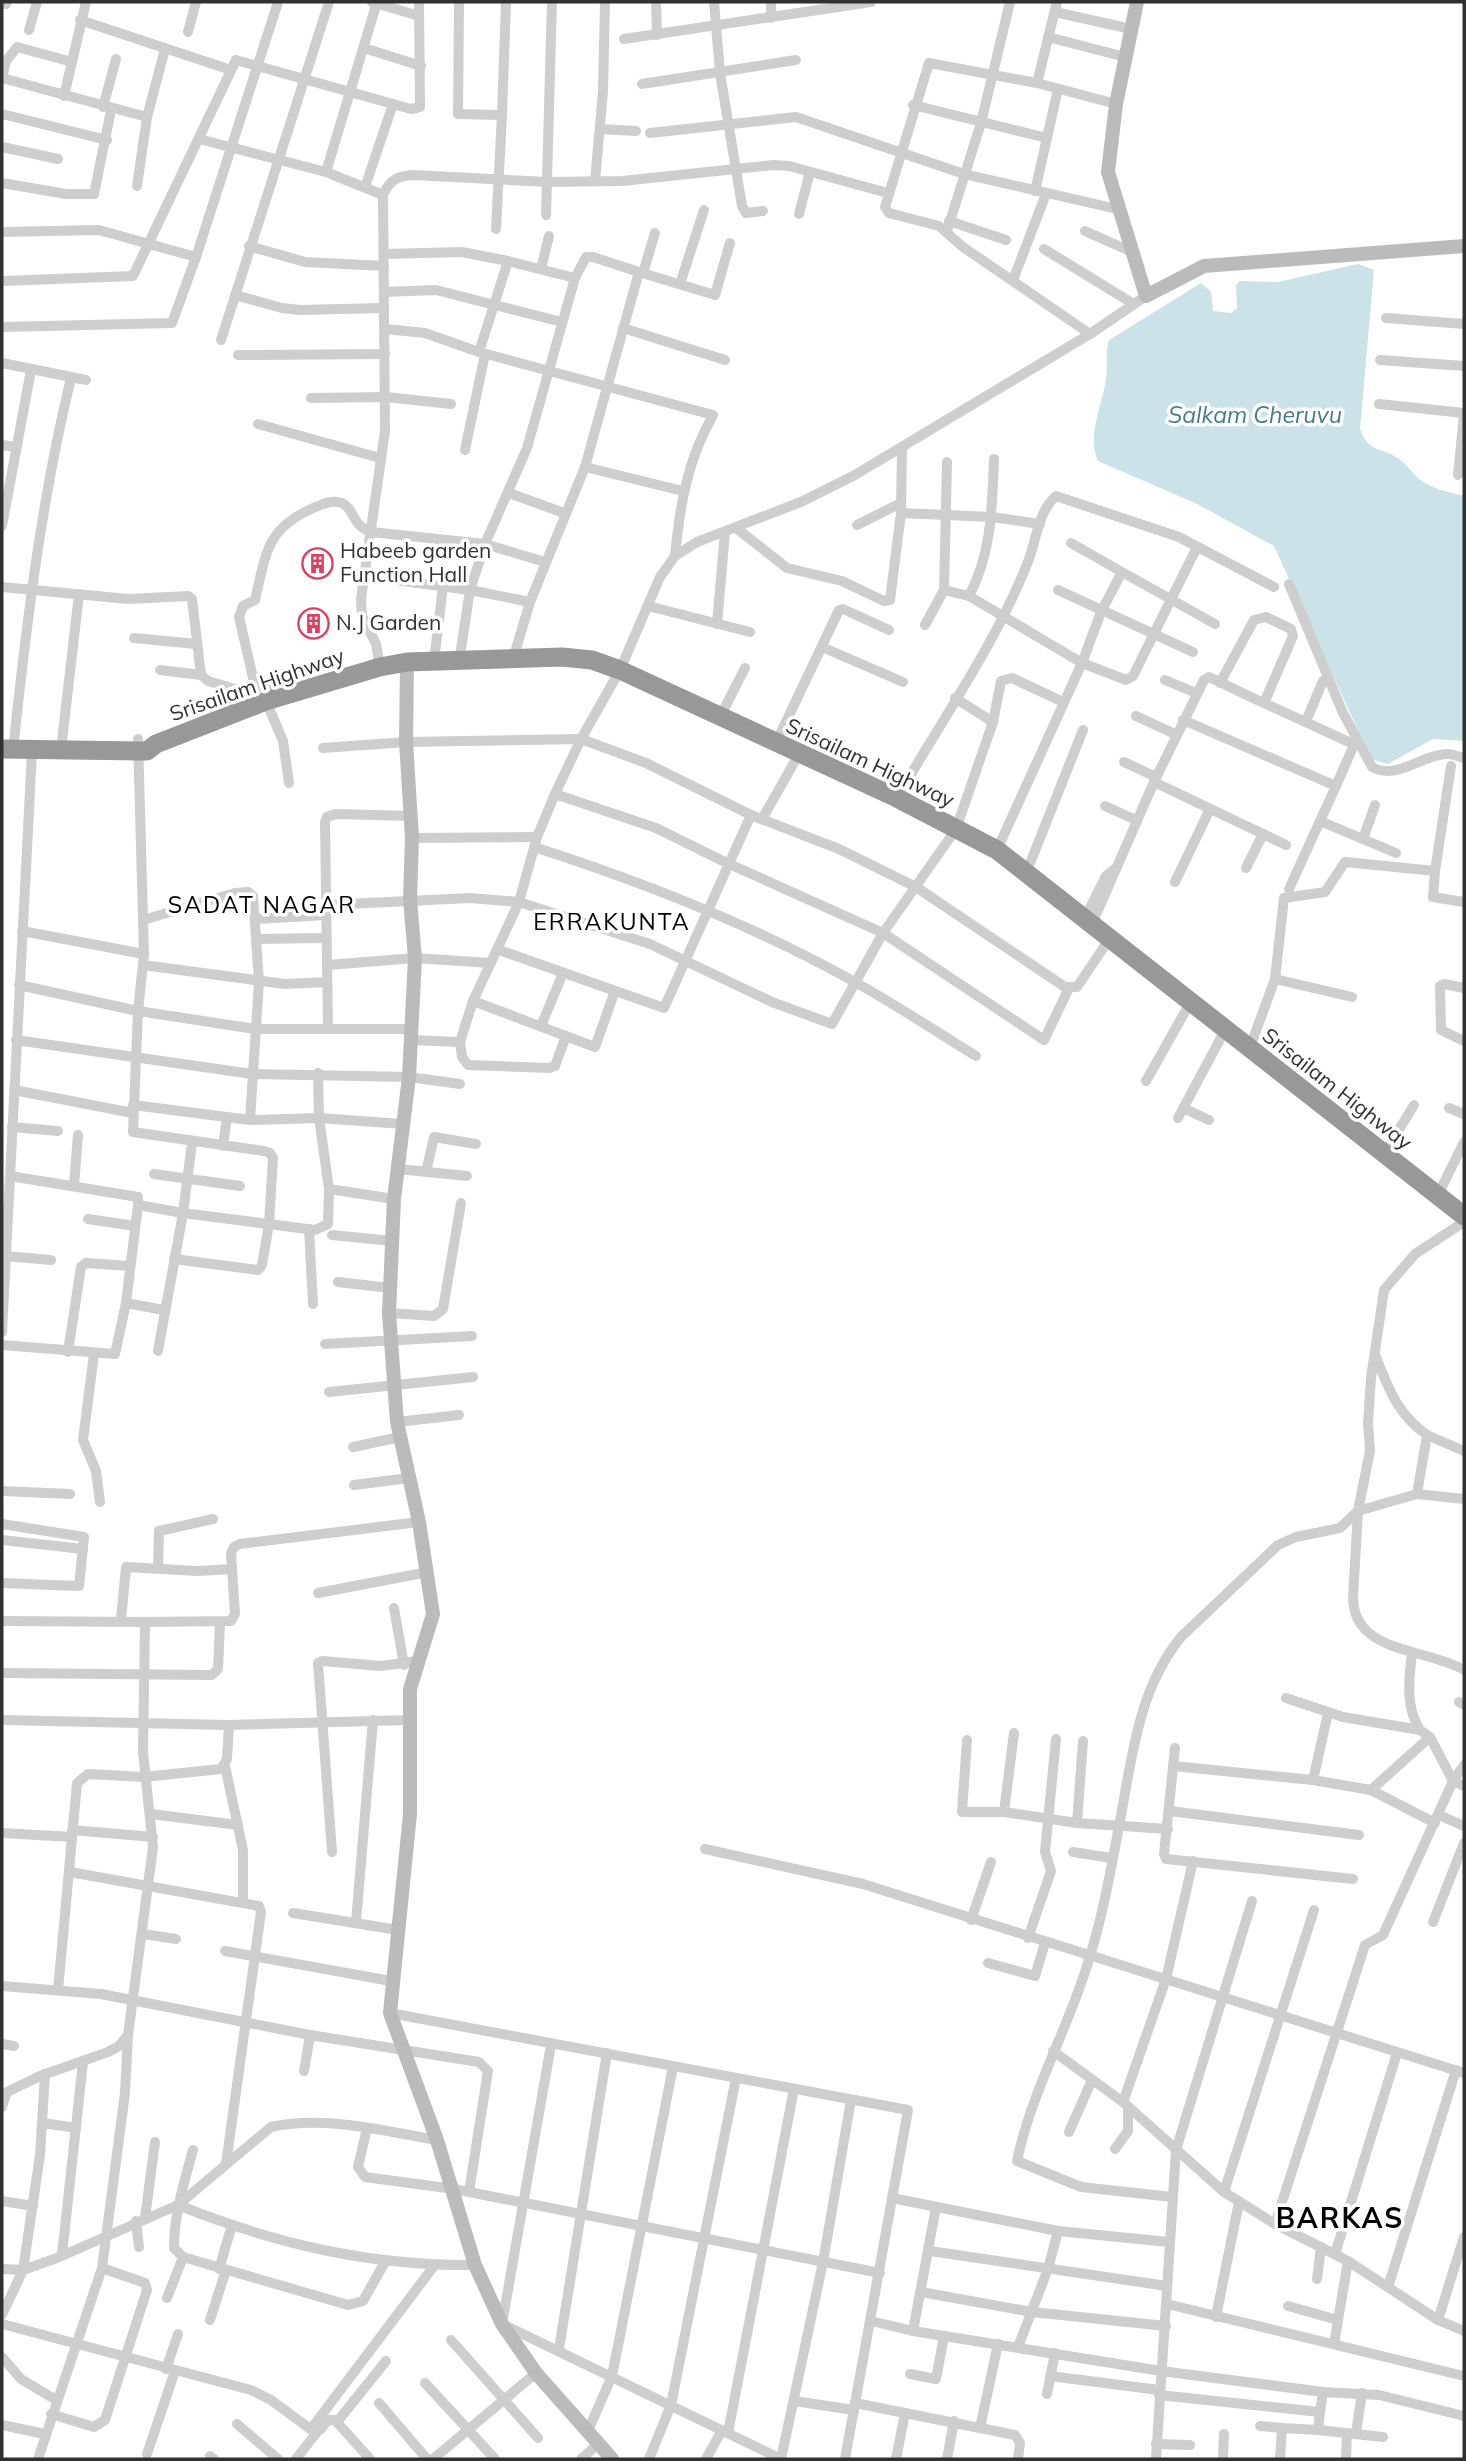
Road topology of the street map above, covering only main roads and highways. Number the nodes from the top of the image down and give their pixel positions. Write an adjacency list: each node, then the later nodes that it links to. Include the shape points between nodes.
1 (6, 744): 2 (highway, Srisailam Highway); 2 (highway, Srisailam Highway, via 32,752)
2 (144, 745): 3 (highway, Srisailam Highway, via 380,667 434,661 592,660 897,798 996,850)
3 (1464, 1216)

